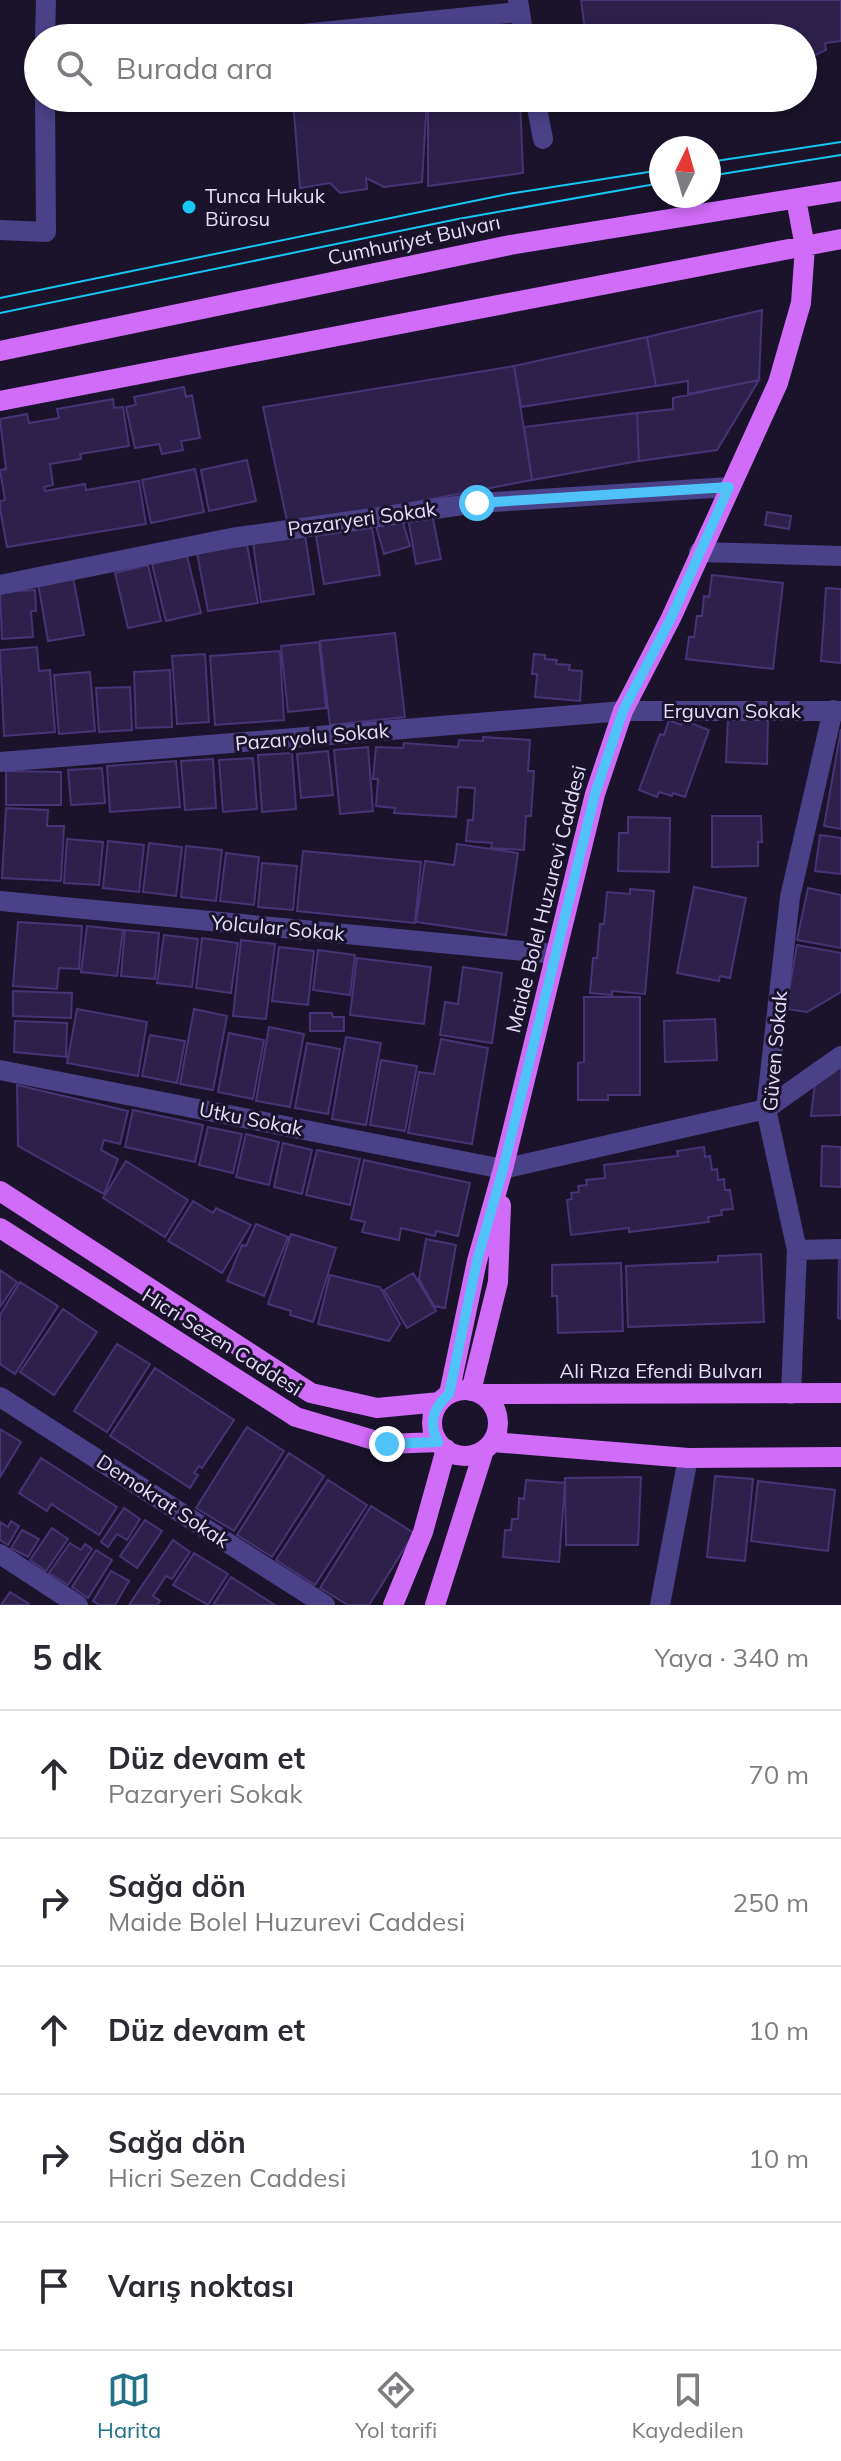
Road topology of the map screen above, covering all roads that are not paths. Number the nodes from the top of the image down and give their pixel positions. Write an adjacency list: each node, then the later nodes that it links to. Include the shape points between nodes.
1 (46, 0): 3 (street)
2 (518, 6): 4 (street)
3 (45, 24)
4 (375, 24)
5 (45, 112): 10 (street, via 46,232)
6 (538, 112): 7 (street)
7 (543, 139)
8 (841, 191): 9 (main road, Cumhuriyet Bulvarı)
9 (796, 199): 12 (main road, Maide Bolel Huzurevi Caddesi); 13 (main road, Cumhuriyet Bulvarı, via 510,245)
10 (0, 230)
11 (841, 239): 12 (main road)
12 (805, 247): 14 (main road); 15 (main road, Maide Bolel Huzurevi Caddesi, via 801,303 778,383)
13 (0, 351)
14 (0, 401)
15 (729, 487): 16 (main road, Maide Bolel Huzurevi Caddesi); 18 (street, Pazaryeri Sokak, via 477,503 231,538)
16 (699, 552): 17 (street); 19 (main road, Maide Bolel Huzurevi Caddesi)
17 (841, 556)
18 (0, 585)
19 (623, 711): 20 (street, Erguvan Sokak); 21 (street, Pazaryolu Sokak); 23 (main road, Maide Bolel Huzurevi Caddesi, via 595,794)
20 (837, 711): 26 (street, Güven Sokak, via 790,897)
21 (0, 762)
22 (0, 901): 23 (street, Yolcular Sokak)
23 (556, 954): 27 (main road, Maide Bolel Huzurevi Caddesi)
24 (841, 1056): 26 (street)
25 (0, 1070): 27 (street, Utku Sokak)
26 (766, 1109): 27 (street); 31 (street, Güven Sokak)
27 (503, 1169): 32 (main road, Maide Bolel Huzurevi Caddesi, via 498,1282); 36 (main road, Maide Bolel Huzurevi Caddesi)
28 (0, 1191): 36 (main road, via 311,1393 377,1408)
29 (0, 1228): 37 (main road, Hicri Sezen Caddesi, via 296,1417 387,1444)
30 (841, 1249): 31 (street)
31 (797, 1250): 34 (street, Güven Sokak)
32 (476, 1392): 34 (main road, Ali Rıza Efendi Bulvarı); 36 (main road, via 459,1390); 38 (main road, via 496,1411 498,1423)
33 (841, 1393): 34 (main road, Ali Rıza Efendi Bulvarı)
34 (791, 1394)
35 (0, 1397): 43 (street, Demokrat Sokak)
36 (444, 1398): 37 (main road, via 432,1423)
37 (442, 1446): 38 (main road, via 465,1456); 44 (main road, via 423,1532)
38 (488, 1446): 40 (main road); 45 (main road)
39 (841, 1457): 40 (main road)
40 (688, 1458): 46 (street)
41 (0, 1554): 42 (street)
42 (78, 1605)
43 (325, 1605)
44 (393, 1605)
45 (435, 1605)
46 (660, 1605)

